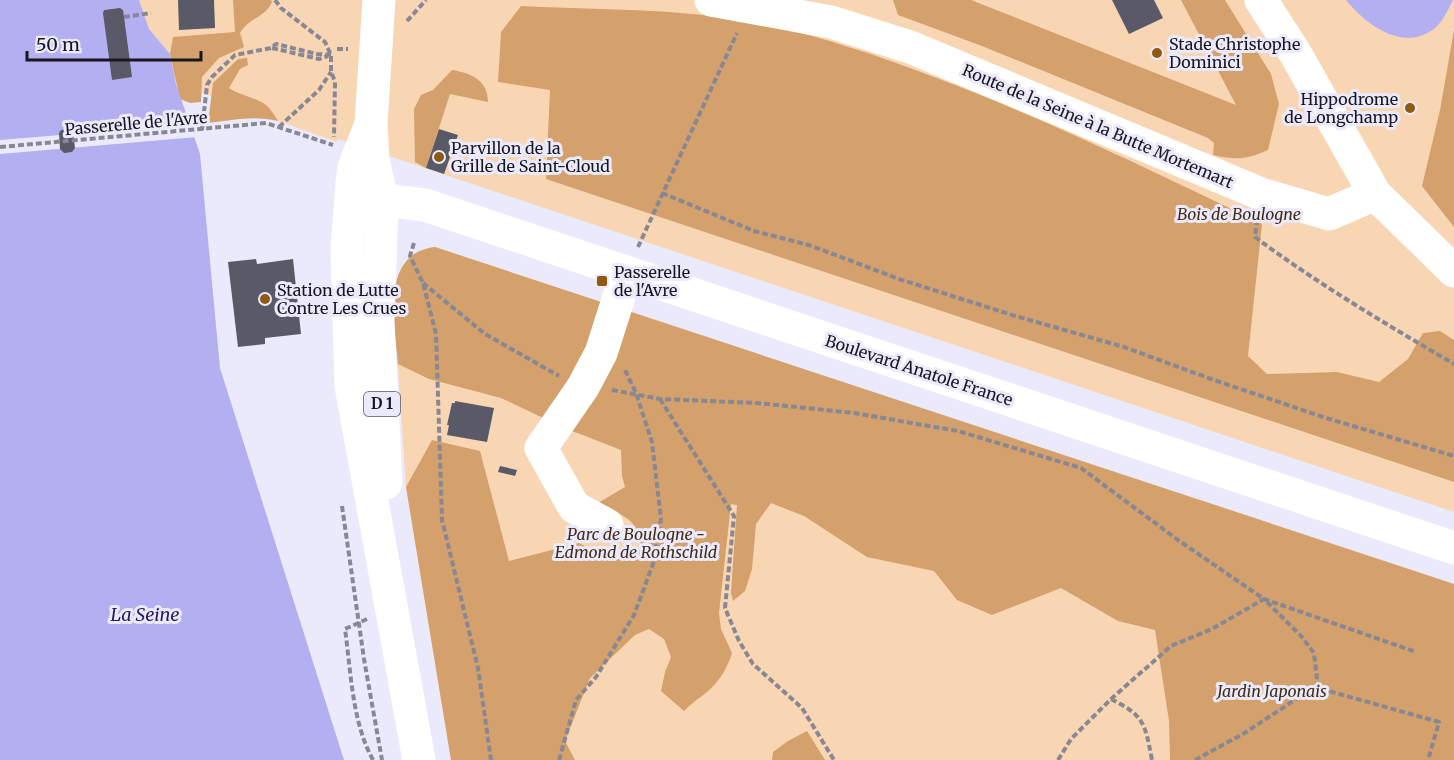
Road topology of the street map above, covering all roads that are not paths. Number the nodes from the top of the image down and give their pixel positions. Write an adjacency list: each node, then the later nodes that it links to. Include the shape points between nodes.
1 (379, 0): 4 (main road)
2 (711, 0): 5 (main road, Route de la Seine à la Butte Mortemart, via 831,22 910,48 1261,194 1329,214)
3 (1261, 0): 5 (main road)
4 (371, 124): 6 (main road, via 373,159); 7 (main road, D 1, via 354,167)
5 (1375, 194): 8 (main road)
6 (382, 200): 7 (main road); 9 (main road, Boulevard Anatole France, via 425,205); 12 (main road, D 1, via 378,322)
7 (347, 248): 12 (main road, D 1, via 351,386)
8 (1454, 271)
9 (627, 272): 10 (main road, via 601,353 541,448 574,507); 11 (main road, Boulevard Anatole France)
10 (607, 525)
11 (1454, 548)
12 (392, 608): 13 (main road, D 1)
13 (419, 760)

